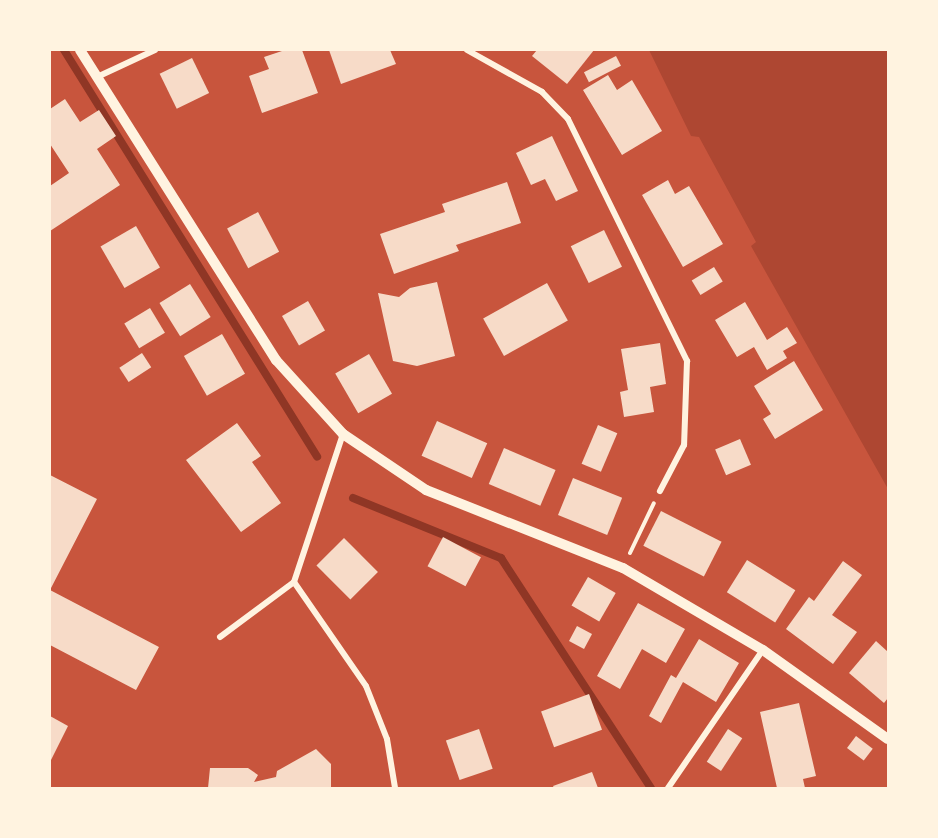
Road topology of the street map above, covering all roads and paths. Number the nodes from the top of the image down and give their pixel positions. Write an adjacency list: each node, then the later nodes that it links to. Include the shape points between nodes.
1 (80, 50): 4 (street)
2 (155, 50): 4 (street)
3 (467, 50): 6 (street, via 543,92 568,119 687,361 684,445)
4 (96, 77): 5 (street, via 276,360)
5 (343, 434): 7 (street, via 426,490); 8 (street)
6 (660, 491): 7 (path)
7 (623, 568): 10 (street)
8 (294, 582): 9 (street); 12 (street, via 366,686 387,738)
9 (220, 637)
10 (763, 650): 11 (street); 13 (street)
11 (888, 739)
12 (395, 789)
13 (668, 789)

